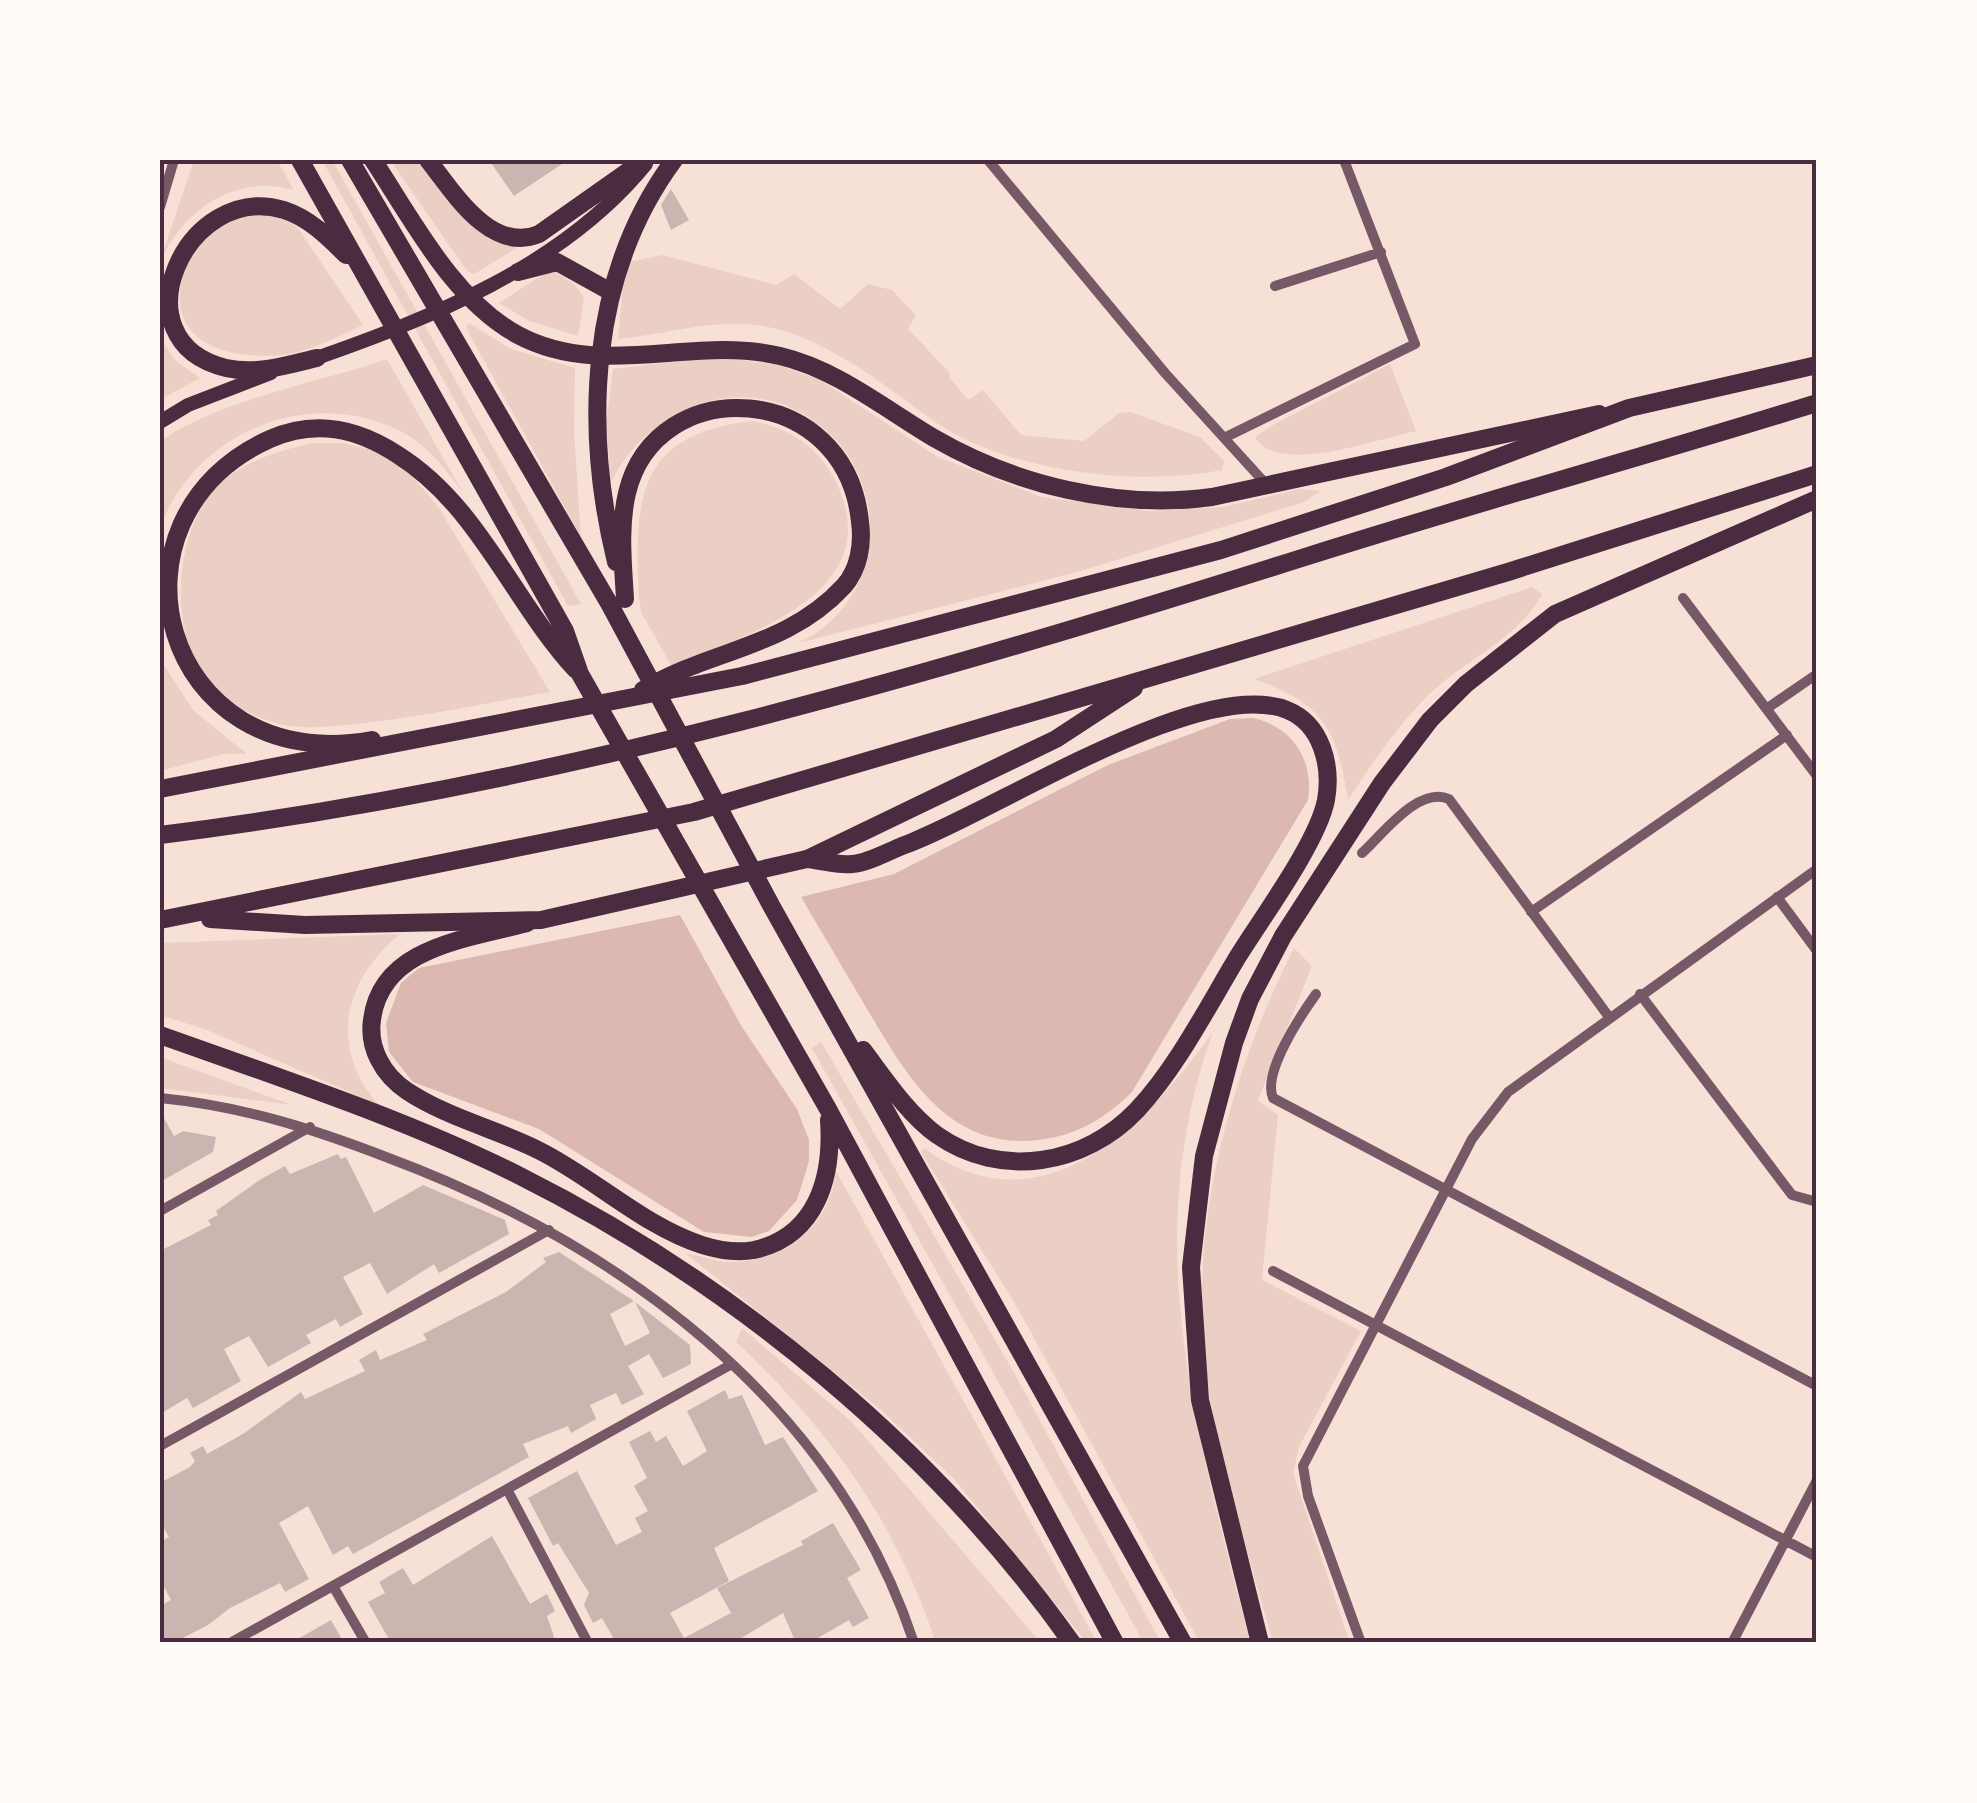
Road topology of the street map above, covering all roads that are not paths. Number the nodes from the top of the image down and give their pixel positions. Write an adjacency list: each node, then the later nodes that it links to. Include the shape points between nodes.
1 (300, 160): 12 (highway)
2 (350, 160): 26 (highway)
3 (373, 160): 23 (highway, via 466,290 516,334 542,346 610,358 724,349 781,356 974,459 1074,490 1184,501)
4 (428, 160): 5 (highway, via 492,233 521,239 539,234)
5 (647, 160): 13 (main road, via 596,213)
6 (674, 160): 15 (highway, via 640,214)
7 (988, 160): 21 (street)
8 (1344, 160): 11 (street)
9 (168, 167): 10 (street)
10 (160, 206)
11 (1381, 252): 14 (street); 21 (street, via 1415,344)
12 (362, 271): 16 (highway, via 321,231 286,210 251,206 217,219 172,272 168,305 178,334 196,354 246,370); 27 (highway, via 566,631)
13 (511, 275): 15 (highway, via 557,262); 16 (main road, via 402,327)
14 (1275, 286)
15 (610, 298): 26 (highway, via 596,397 599,482)
16 (326, 354): 20 (main road, via 228,388)
17 (1817, 364): 19 (highway)
18 (1817, 404): 36 (highway, via 1128,615 664,742 290,819)
19 (1629, 408): 23 (highway); 30 (highway, via 1446,478 1221,550 742,676)
20 (160, 422)
21 (1224, 438): 23 (street)
22 (1817, 474): 29 (highway)
23 (1264, 484)
24 (1817, 500): 75 (highway, via 1555,614 1466,684 1382,783 1250,999 1204,1156 1191,1267 1200,1400)
25 (1683, 598): 31 (street)
26 (621, 606): 30 (highway, via 628,489 650,448 669,431 705,414 774,411 813,430 848,474 862,534 848,582 788,630 663,678); 48 (highway, via 639,660)
27 (580, 674): 32 (highway, via 547,638 474,528 402,456 342,428 287,432 224,464 179,529 168,594 179,652 200,686 238,720 272,735 351,744 425,730); 52 (highway)
28 (1817, 674): 31 (street)
29 (1147, 678): 38 (highway, via 1044,746); 42 (highway, via 694,812)
30 (630, 698): 32 (highway)
31 (1769, 708): 33 (street)
32 (450, 735): 35 (highway)
33 (1787, 735): 34 (street); 41 (street)
34 (1817, 776)
35 (160, 790)
36 (160, 835)
37 (1362, 853): 41 (street, via 1413,806 1444,796)
38 (807, 859): 44 (highway); 48 (highway, via 852,864 953,828 1141,731 1234,704 1288,710 1307,722 1328,770 1326,803 1312,833 1185,1041 1137,1110 1061,1159 1010,1161 935,1134)
39 (1817, 869): 40 (street)
40 (1777, 898): 45 (street); 47 (street)
41 (1531, 912): 49 (street)
42 (184, 917): 43 (highway); 44 (highway, via 304,924)
43 (160, 920)
44 (541, 920): 52 (highway, via 425,951 398,966 371,1024 374,1053 406,1091 541,1151 675,1232 729,1250 771,1244 805,1221 830,1164)
45 (1817, 951)
46 (1316, 994): 54 (street, via 1272,1076 1270,1094)
47 (1640, 994): 49 (street); 55 (street, via 1792,1195)
48 (826, 1003): 74 (highway)
49 (1610, 1017): 54 (street, via 1508,1092)
50 (160, 1034): 72 (highway, via 520,1176 688,1276 766,1331 912,1460 987,1536)
51 (160, 1098): 53 (street)
52 (828, 1110): 73 (highway)
53 (310, 1127): 56 (street); 57 (street, via 472,1190)
54 (1444, 1189): 59 (street); 61 (street)
55 (1817, 1202)
56 (160, 1211)
57 (549, 1230): 60 (street, via 681,1316); 62 (street)
58 (1273, 1271): 59 (street)
59 (1377, 1322): 65 (street); 76 (street, via 1304,1466 1308,1496)
60 (732, 1364): 64 (street); 71 (street, via 793,1426 846,1500 884,1568)
61 (1817, 1386)
62 (160, 1446)
63 (1817, 1480): 65 (street)
64 (507, 1489): 67 (street); 70 (street)
65 (1788, 1540): 66 (street); 77 (street)
66 (1817, 1557)
67 (334, 1586): 68 (street); 69 (street)
68 (230, 1643)
69 (366, 1643)
70 (588, 1643)
71 (914, 1643)
72 (1072, 1643)
73 (1116, 1643)
74 (1183, 1643)
75 (1260, 1643)
76 (1361, 1643)
77 (1732, 1643)

